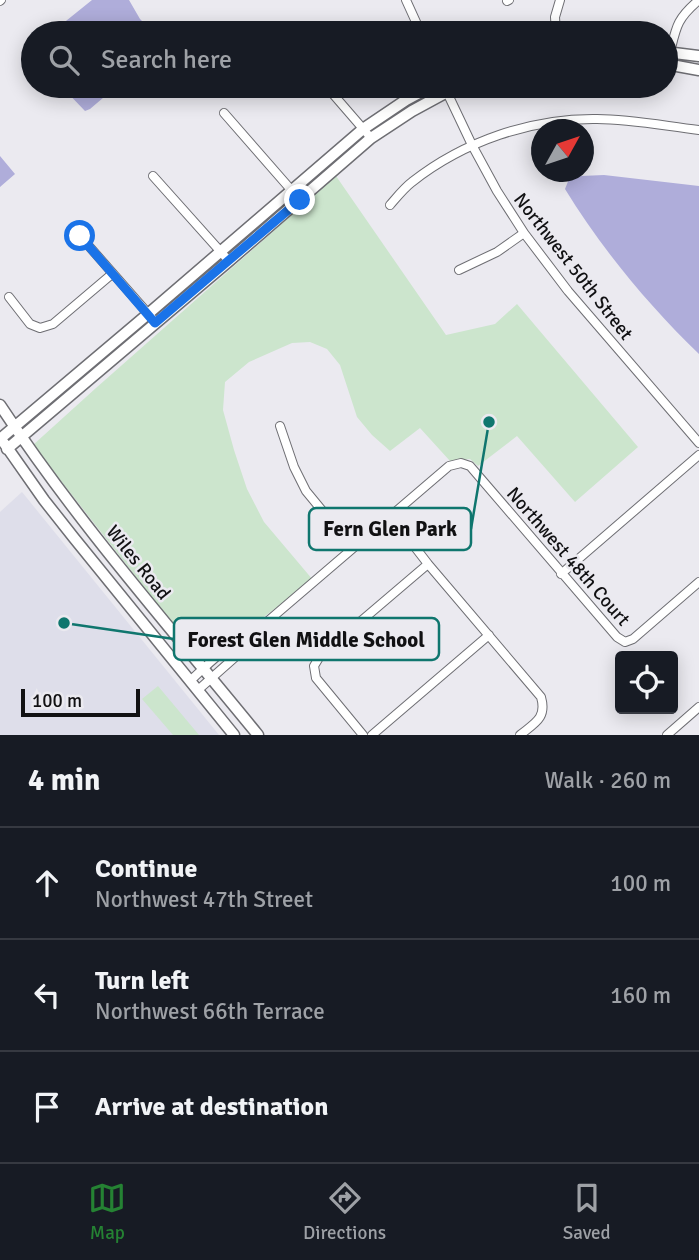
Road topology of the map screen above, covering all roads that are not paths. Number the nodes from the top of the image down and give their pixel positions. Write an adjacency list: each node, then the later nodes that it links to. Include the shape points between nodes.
1 (406, 0): 4 (street)
2 (560, 0): 5 (street)
3 (699, 0): 6 (street)
4 (416, 21)
5 (555, 21)
6 (678, 21)
7 (678, 53): 8 (street)
8 (699, 56)
9 (678, 66): 10 (street)
10 (699, 69)
11 (337, 98): 16 (street)
12 (410, 98): 16 (street)
13 (432, 98): 18 (street)
14 (450, 98): 19 (street, Northwest 50th Street)
15 (224, 113): 21 (street)
16 (363, 128): 18 (street); 21 (street)
17 (699, 130): 19 (street, via 597,119 550,122)
18 (371, 138): 21 (street)
19 (472, 145): 22 (street, via 410,183); 23 (street, Northwest 50th Street)
20 (153, 176): 25 (street)
21 (296, 195): 25 (street); 26 (street)
22 (390, 205)
23 (524, 233): 27 (street); 36 (street, Northwest 50th Street)
24 (80, 236): 28 (street)
25 (220, 252): 26 (street); 30 (street)
26 (229, 261): 30 (street)
27 (459, 270)
28 (112, 274): 29 (street, via 53,324 40,328 30,324); 30 (street)
29 (9, 297)
30 (152, 318): 33 (street); 34 (street)
31 (0, 405): 33 (street, Wiles Road)
32 (281, 426): 40 (street, via 306,491)
33 (14, 427): 34 (street, Wiles Road); 35 (street)
34 (21, 437): 37 (street); 46 (street, Wiles Road)
35 (0, 438): 37 (street, Wiles Road)
36 (699, 443)
37 (7, 449): 48 (street, Wiles Road)
38 (699, 456): 42 (street)
39 (391, 516): 40 (street); 41 (street); 42 (street, Northwest 48th Court, via 449,466 470,466)
40 (353, 548): 44 (street)
41 (428, 564): 45 (street); 52 (street, via 314,666 316,678)
42 (561, 574): 43 (street, Northwest 48th Court, via 625,642)
43 (699, 582)
44 (268, 621): 46 (street); 47 (street, via 260,635)
45 (489, 635): 53 (street); 54 (street, via 541,697 542,717)
46 (203, 669): 47 (street, Wiles Road); 48 (street)
47 (211, 678): 48 (street); 51 (street, Wiles Road)
48 (194, 686): 50 (street, Wiles Road)
49 (699, 708): 55 (street)
50 (234, 735)
51 (258, 735)
52 (363, 735)
53 (372, 735)
54 (520, 735)
55 (667, 735)

